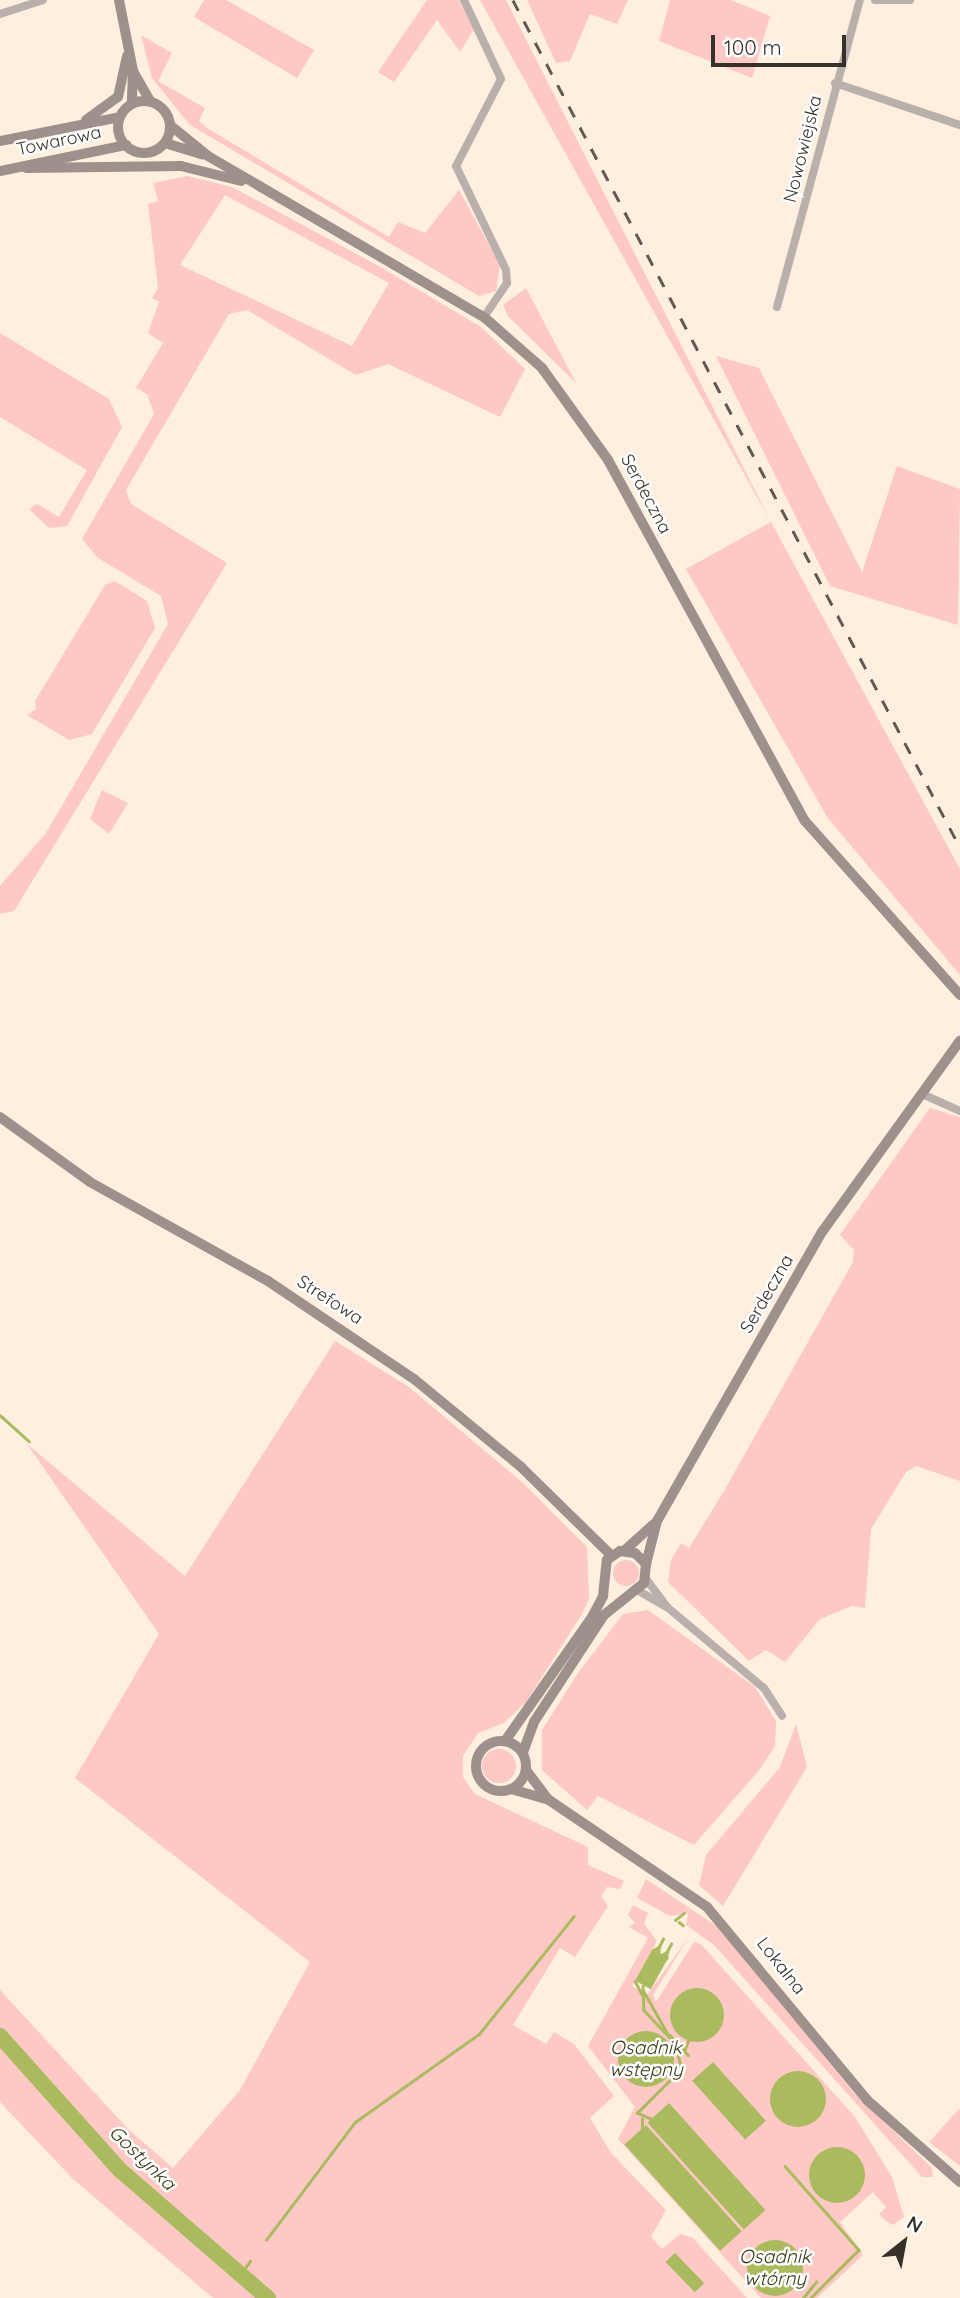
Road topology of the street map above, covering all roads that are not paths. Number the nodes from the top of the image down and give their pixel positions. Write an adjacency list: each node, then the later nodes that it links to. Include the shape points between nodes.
1 (43, 0): 7 (street)
2 (119, 0): 8 (street)
3 (464, 0): 25 (street, via 501,79 456,166 506,270 508,284)
4 (860, 0): 10 (street, Nowowiejska)
5 (874, 0): 6 (street)
6 (910, 0)
7 (0, 14)
8 (128, 50): 9 (street); 14 (street, via 118,97)
9 (133, 71): 11 (street); 12 (street)
10 (835, 83): 16 (street); 24 (street, Nowowiejska)
11 (150, 101): 12 (street); 15 (street, via 162,107)
12 (132, 103): 13 (street)
13 (120, 117): 14 (street, Towarowa); 19 (street)
14 (77, 125): 17 (street, Towarowa)
15 (170, 125): 18 (street); 20 (street)
16 (960, 125)
17 (0, 141)
18 (165, 143): 19 (street, via 146,153); 20 (street)
19 (126, 145): 21 (street, Towarowa)
20 (208, 156): 23 (street)
21 (26, 168): 22 (street, Towarowa); 23 (street, via 181,166)
22 (0, 171)
23 (272, 192): 25 (street, Serdeczna)
24 (777, 307)
25 (484, 317): 26 (street, Serdeczna, via 527,352 589,427 805,821)
26 (960, 995)
27 (960, 1041): 28 (street, Serdeczna)
28 (922, 1094): 29 (street); 31 (street, Serdeczna, via 828,1222)
29 (960, 1111)
30 (0, 1116): 33 (street, Strefowa, via 90,1182 268,1281 404,1372 521,1467)
31 (657, 1521): 32 (street, Serdeczna); 34 (street, Serdeczna)
32 (625, 1550): 33 (street); 34 (street)
33 (611, 1555): 36 (street)
34 (646, 1564): 35 (street)
35 (646, 1579): 37 (street); 38 (street)
36 (606, 1583): 37 (street); 40 (street, via 585,1630)
37 (632, 1592): 38 (street); 41 (street, via 574,1660 534,1722)
38 (667, 1607): 39 (street, via 764,1688)
39 (782, 1717)
40 (505, 1741): 41 (street); 43 (street, via 484,1746 475,1765 483,1784)
41 (523, 1752): 42 (street)
42 (526, 1770): 43 (street); 44 (street, Lokalna)
43 (510, 1789): 44 (street, Lokalna)
44 (549, 1800): 45 (street, Lokalna, via 707,1907 867,2100)
45 (960, 2182)

